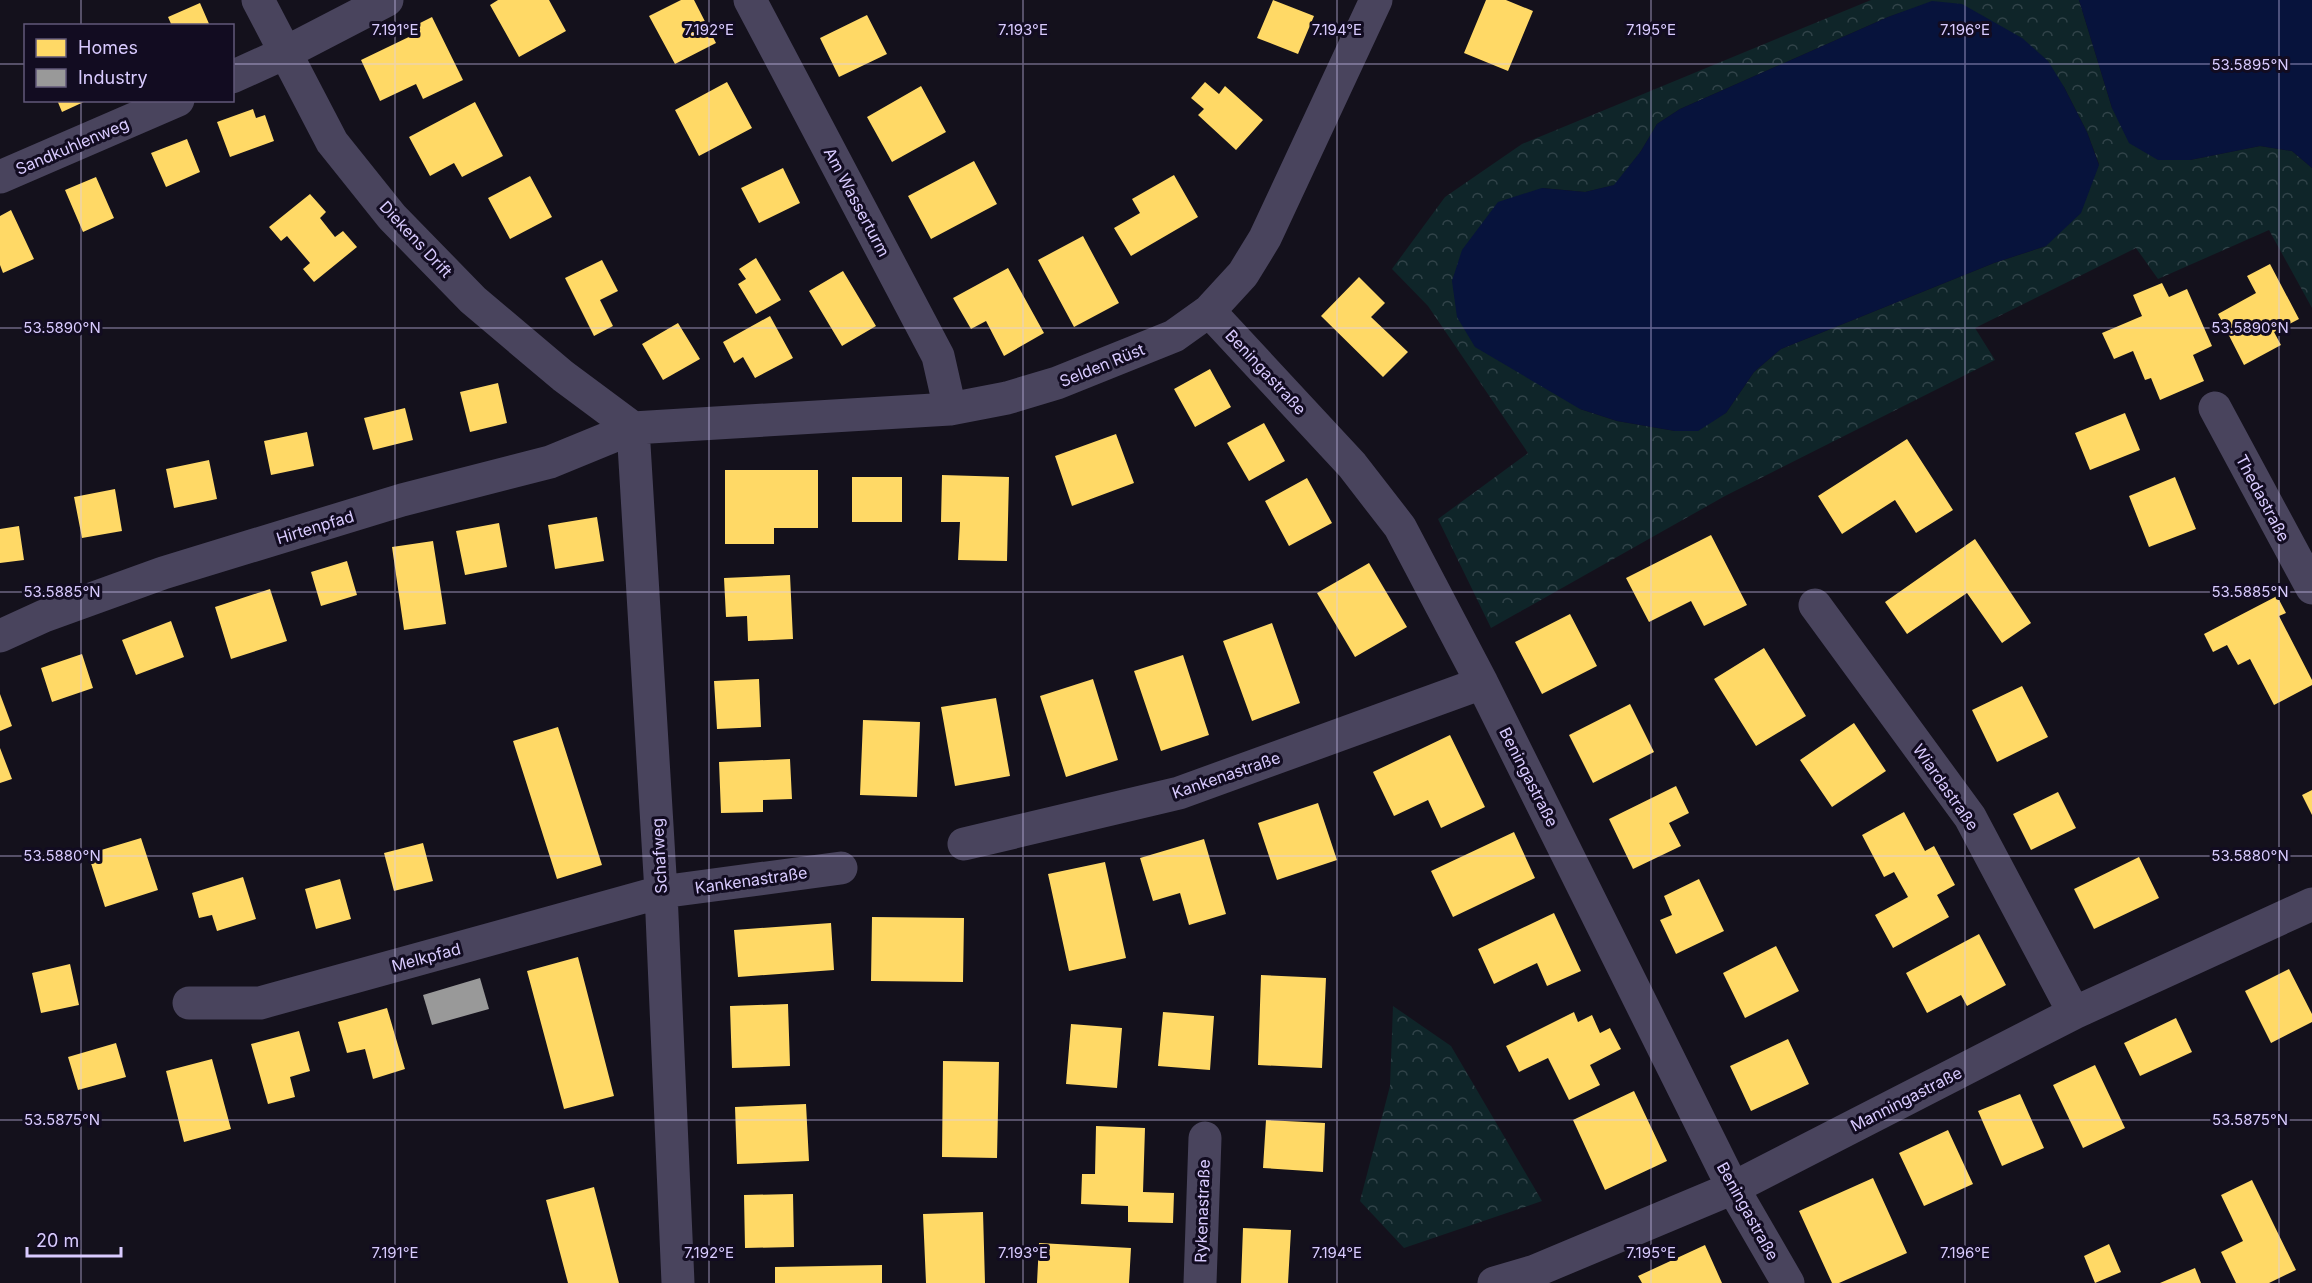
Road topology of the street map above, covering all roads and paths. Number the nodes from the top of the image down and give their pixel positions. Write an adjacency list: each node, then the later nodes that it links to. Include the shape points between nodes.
1 (258, 0): 5 (street, Diekens Drift)
2 (387, 0): 5 (street)
3 (750, 0): 11 (street, Am Wasserturm, via 938,356)
4 (1376, 0): 9 (street, Selden Rüst, via 1265,238 1243,274)
5 (285, 53): 6 (street); 12 (street, Diekens Drift, via 332,142 392,217 473,300)
6 (234, 76)
7 (173, 102): 8 (street, Sandkuhlenweg)
8 (0, 177)
9 (1209, 311): 11 (street, Selden Rüst, via 1174,336 1057,383); 16 (street, Beningastraße, via 1352,465 1400,527)
10 (2215, 408): 13 (street, Thedastraße)
11 (950, 410): 12 (street, Selden Rüst)
12 (633, 429): 15 (street, Hirtenpfad, via 550,462 402,500 163,573); 19 (street, Schafweg)
13 (2312, 588)
14 (1815, 605): 22 (street, Wiardastraße, via 1970,817)
15 (0, 636)
16 (1482, 683): 17 (street, Kankenastraße, via 1179,793); 24 (street, Beningastraße)
17 (964, 844)
18 (841, 868): 19 (street, Kankenastraße)
19 (661, 892): 21 (street, Melkpfad, via 260,1003); 25 (street, Schafweg)
20 (2312, 904): 22 (street, Manningastraße)
21 (189, 1003)
22 (2074, 1013): 24 (street, Manningastraße)
23 (1205, 1138): 26 (street, Rykenastraße)
24 (1733, 1188): 27 (street, Manningastraße, via 1535,1271); 28 (street, Beningastraße)
25 (678, 1283)
26 (1200, 1283)
27 (1494, 1283)
28 (1788, 1283)

